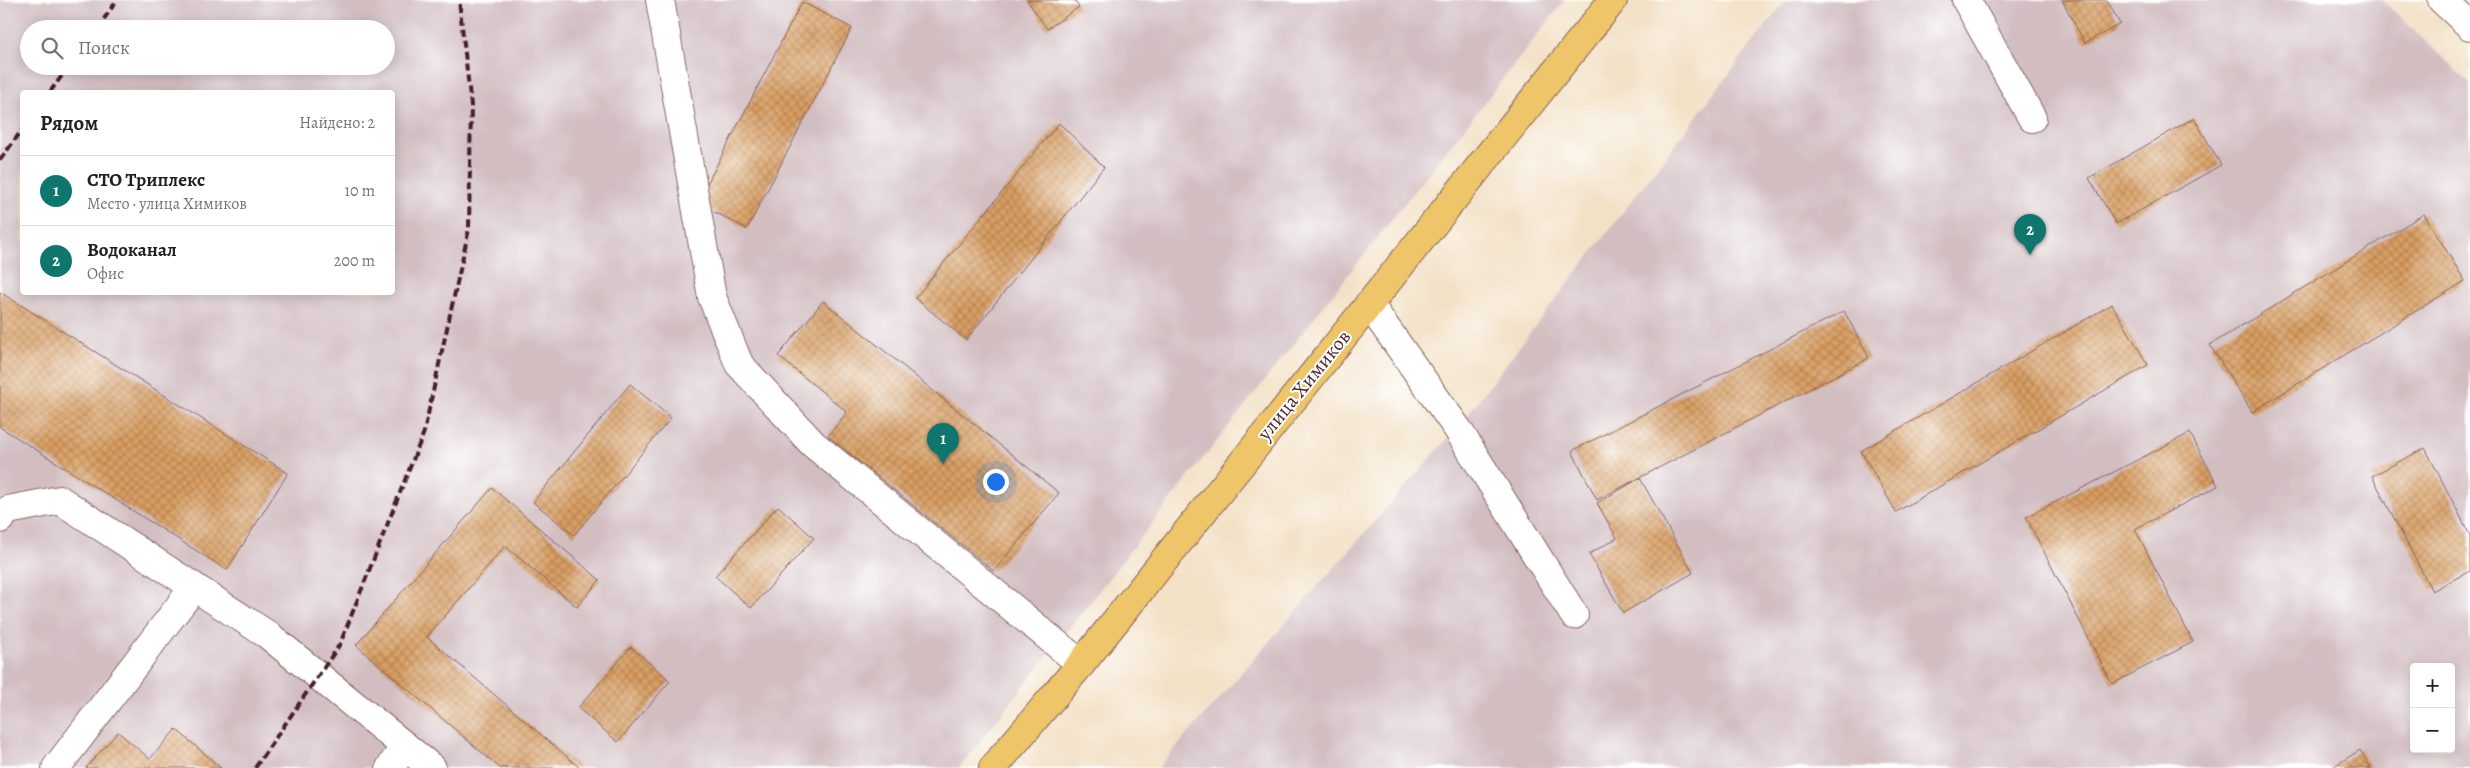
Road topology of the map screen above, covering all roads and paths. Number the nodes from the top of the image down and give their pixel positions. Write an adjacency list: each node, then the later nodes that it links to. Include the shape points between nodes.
1 (660, 0): 11 (street, via 712,297 739,364 813,444)
2 (1613, 0): 7 (main road, улица Химиков)
3 (1966, 0): 6 (street)
4 (2442, 0): 5 (street)
5 (2470, 26)
6 (2032, 118)
7 (1369, 304): 10 (street, via 1457,428); 11 (main road, улица Химиков)
8 (0, 519): 9 (street, via 8,510 60,500)
9 (194, 587): 12 (street, via 268,635); 13 (street)
10 (1574, 615)
11 (1082, 664): 15 (main road, улица Химиков)
12 (397, 757): 14 (street)
13 (56, 768)
14 (432, 768)
15 (993, 768)

